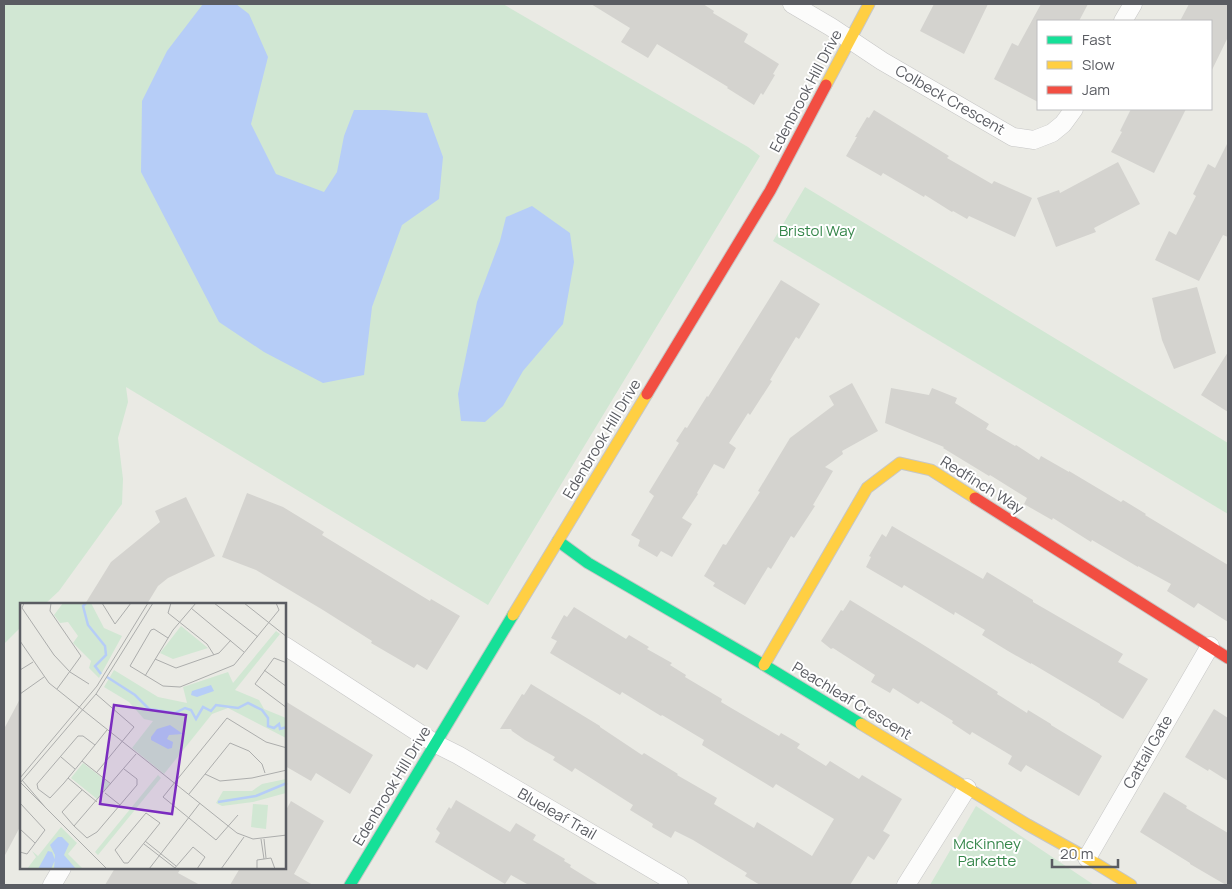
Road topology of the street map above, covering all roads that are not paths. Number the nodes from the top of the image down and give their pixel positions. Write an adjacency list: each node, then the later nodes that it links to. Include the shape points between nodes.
1 (792, 4): 5 (street, Colbeck Crescent)
2 (870, 4): 5 (street, Edenbrook Hill Drive)
3 (1133, 4): 4 (street)
4 (1125, 20)
5 (850, 40): 6 (street, Colbeck Crescent, via 1013,137 1034,140 1052,133); 7 (street, Edenbrook Hill Drive, via 770,191)
6 (1073, 110)
7 (558, 541): 11 (street, Peachleaf Crescent, via 588,563); 12 (street, Edenbrook Hill Drive)
8 (1210, 646): 10 (street, Redfinch Way); 11 (street, Redfinch Way, via 931,470 900,463 867,488); 14 (street, Cattail Gate)
9 (286, 647): 12 (street, Blueleaf Trail)
10 (1228, 658)
11 (764, 665): 13 (street, Peachleaf Crescent)
12 (436, 744): 17 (street, Edenbrook Hill Drive); 18 (street, Blueleaf Trail)
13 (968, 788): 14 (street, Peachleaf Crescent); 19 (street)
14 (1087, 858): 20 (street, Peachleaf Crescent)
15 (61, 869): 16 (street)
16 (52, 885)
17 (350, 885)
18 (679, 885)
19 (906, 885)
20 (1132, 885)

